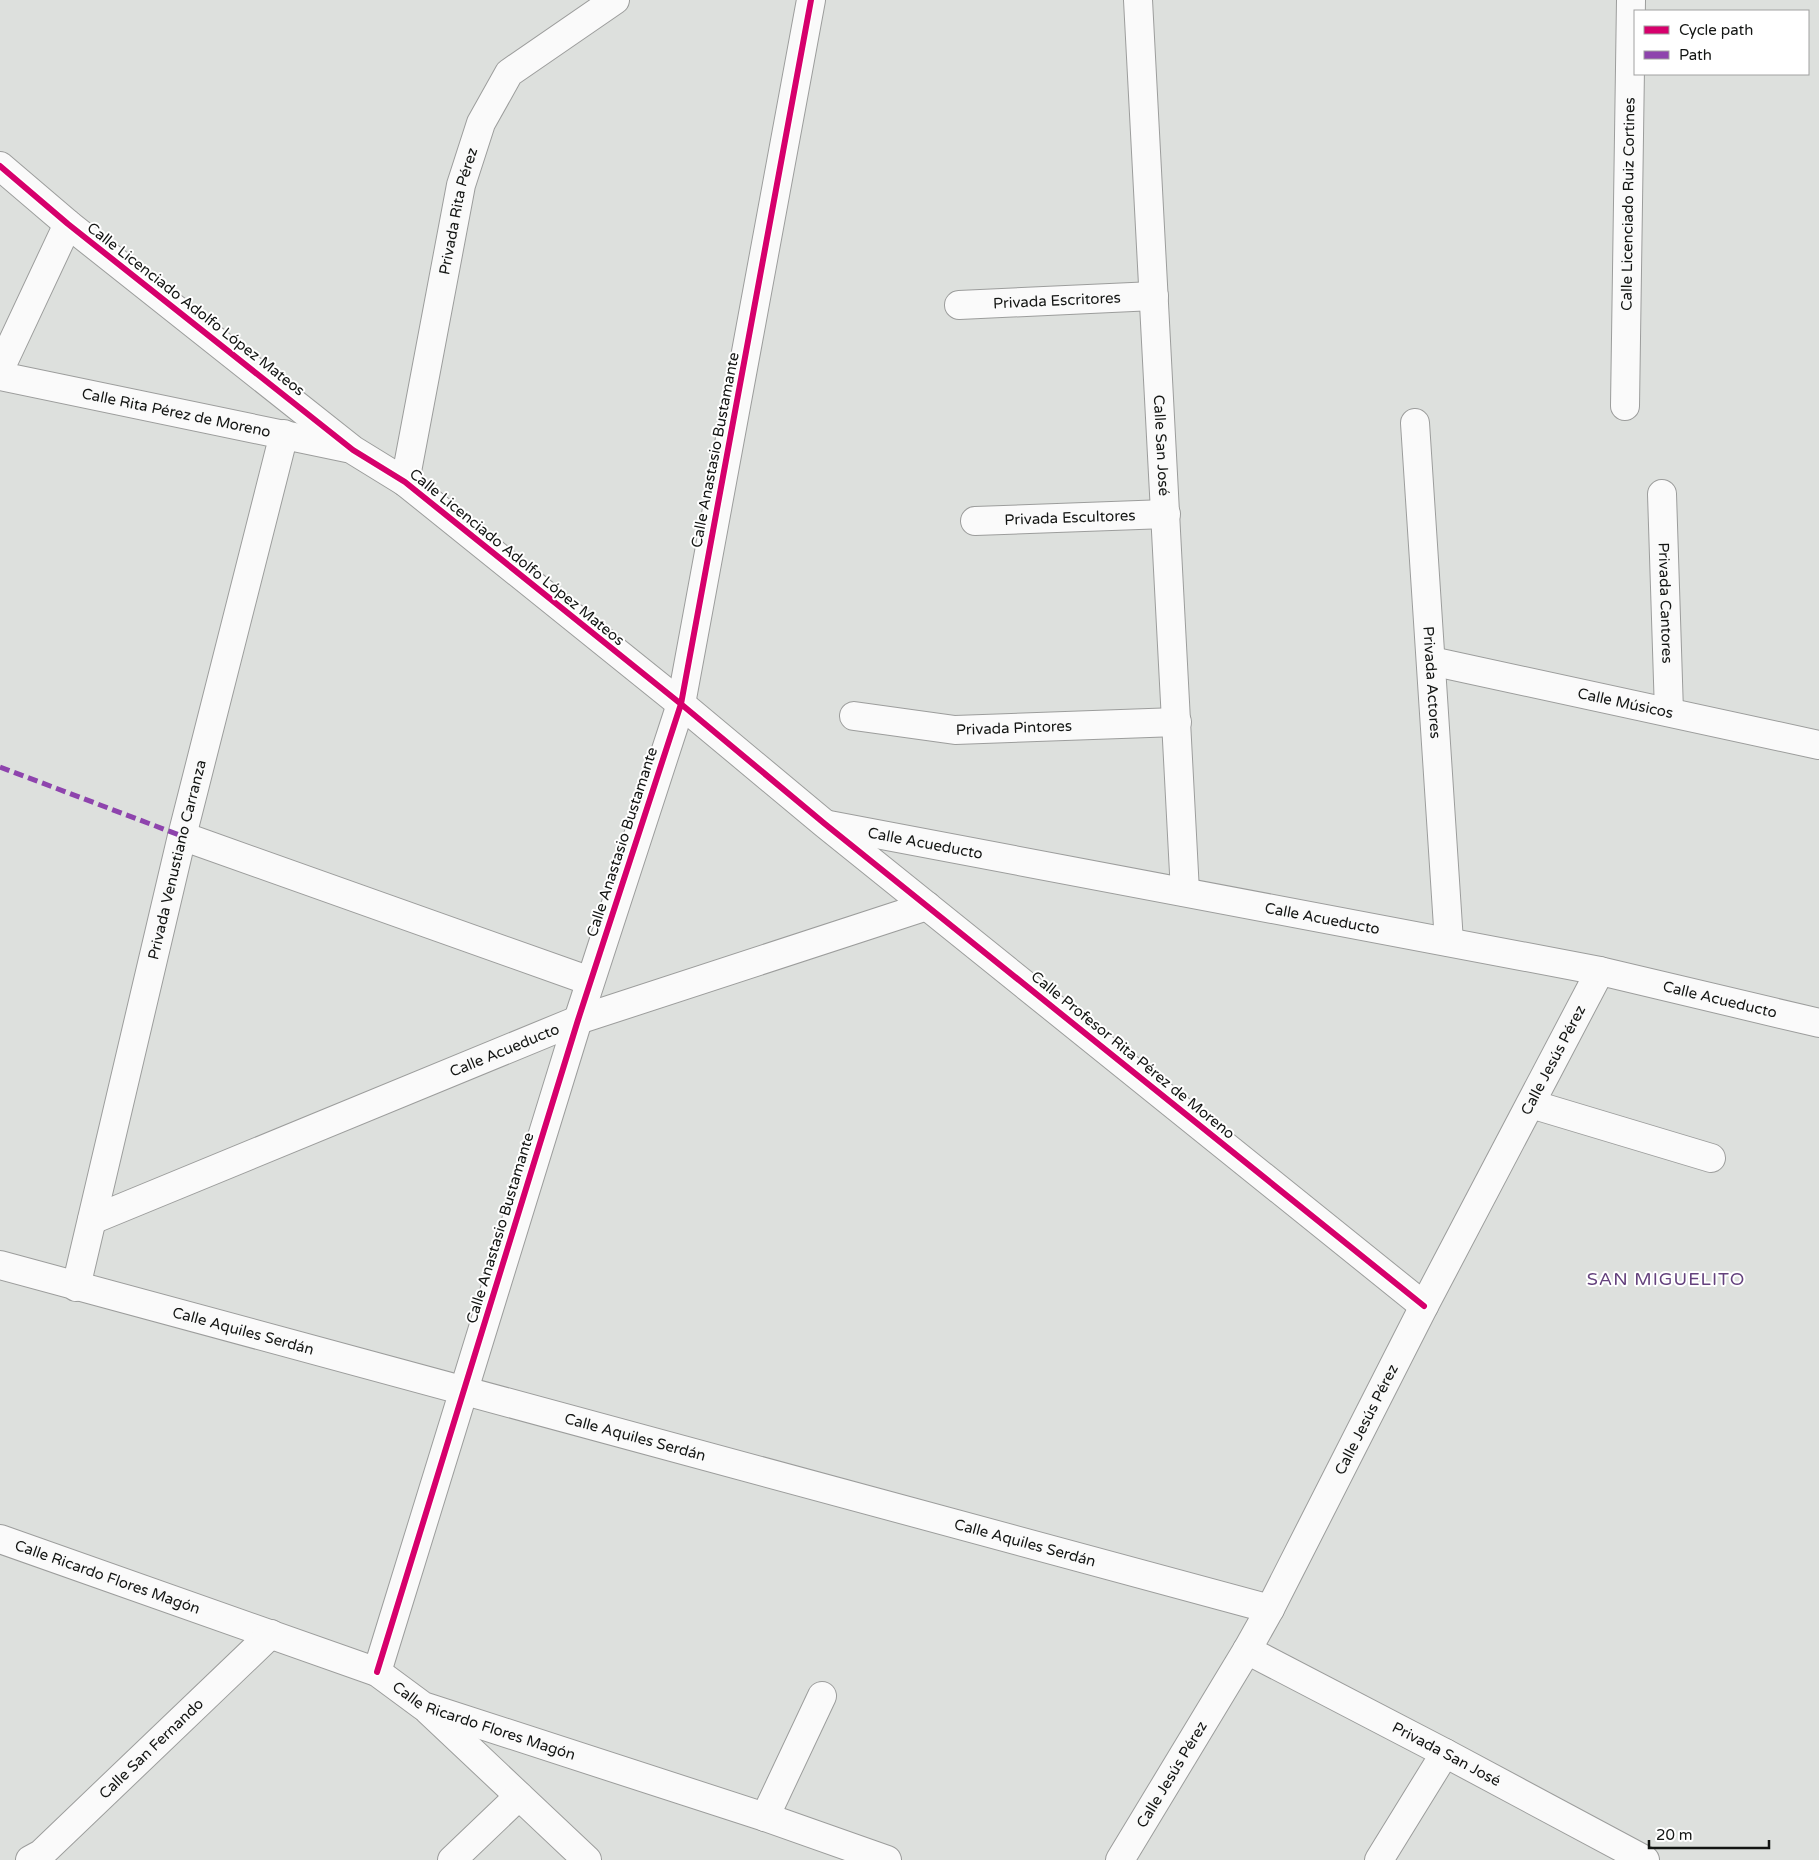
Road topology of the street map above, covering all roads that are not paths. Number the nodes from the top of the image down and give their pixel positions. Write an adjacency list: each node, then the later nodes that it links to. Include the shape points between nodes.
1 (615, 0): 15 (street, Privada Rita Pérez, via 508,73 481,123 461,185)
2 (811, 0): 20 (street, Calle Anastasio Bustamante)
3 (1138, 0): 7 (street, Calle San José)
4 (1630, 0): 11 (street, Calle Licenciado Ruiz Cortines)
5 (0, 166): 6 (street, Calle Licenciado Adolfo López Mateos)
6 (68, 224): 9 (street); 14 (street, Calle Licenciado Adolfo López Mateos)
7 (1154, 296): 8 (street, Privada Escritores); 17 (street, Calle San José)
8 (959, 305)
9 (0, 369)
10 (0, 376): 13 (street, Calle Rita Pérez de Moreno)
11 (1625, 406)
12 (1415, 423): 19 (street, Privada Actores)
13 (284, 434): 14 (street, Calle Rita Pérez de Moreno); 26 (street, Privada Venustiano Carranza)
14 (353, 450): 15 (street, Calle Licenciado Adolfo López Mateos)
15 (405, 482): 20 (street, Calle Licenciado Adolfo López Mateos)
16 (1662, 494): 21 (street, Privada Cantores)
17 (1166, 514): 18 (street, Privada Escultores); 23 (street, Calle San José)
18 (975, 521)
19 (1431, 661): 21 (street, Calle Músicos); 29 (street, Privada Actores)
20 (681, 704): 25 (street, Calle Licenciado Adolfo López Mateos); 31 (street, Calle Anastasio Bustamante)
21 (1669, 712): 24 (street, Calle Músicos)
22 (854, 716): 23 (street, Privada Pintores, via 955,730)
23 (1177, 722): 27 (street, Calle San José)
24 (1819, 744)
25 (825, 824): 27 (street, Calle Acueducto); 28 (street, Calle Profesor Rita Pérez de Moreno)
26 (182, 836): 31 (street); 36 (street, Privada Venustiano Carranza)
27 (1185, 892): 29 (street, Calle Acueducto)
28 (927, 906): 32 (street, Calle Acueducto); 39 (street, Calle Profesor Rita Pérez de Moreno)
29 (1449, 942): 30 (street, Calle Acueducto)
30 (1600, 971): 33 (street, Calle Acueducto); 34 (street, Calle Jesús Pérez)
31 (590, 981): 32 (street, Calle Anastasio Bustamante)
32 (578, 1020): 36 (street, Calle Acueducto); 40 (street, Calle Anastasio Bustamante)
33 (1819, 1023)
34 (1531, 1104): 35 (street); 39 (street, Calle Jesús Pérez)
35 (1711, 1158)
36 (92, 1220): 38 (street, Privada Venustiano Carranza)
37 (3, 1268): 38 (street, Calle Aquiles Serdán)
38 (76, 1287): 40 (street, Calle Aquiles Serdán)
39 (1424, 1306): 42 (street, Calle Jesús Pérez)
40 (464, 1390): 42 (street, Calle Aquiles Serdán); 45 (street, Calle Anastasio Bustamante)
41 (0, 1539): 43 (street, Calle Ricardo Flores Magón)
42 (1270, 1609): 44 (street, Calle Jesús Pérez)
43 (271, 1634): 45 (street, Calle Ricardo Flores Magón); 51 (street, Calle San Fernando, via 41,1854)
44 (1247, 1650): 48 (street, Privada San José); 55 (street, Calle Jesús Pérez)
45 (378, 1672): 47 (street, Calle Ricardo Flores Magón)
46 (822, 1696): 50 (street)
47 (423, 1706): 49 (street); 50 (street, Calle Ricardo Flores Magón)
48 (1446, 1753): 56 (street); 57 (street, Privada San José)
49 (519, 1796): 52 (street); 53 (street)
50 (765, 1816): 54 (street, Calle Ricardo Flores Magón)
51 (30, 1860)
52 (452, 1860)
53 (587, 1860)
54 (887, 1860)
55 (1120, 1860)
56 (1379, 1860)
57 (1645, 1860)

